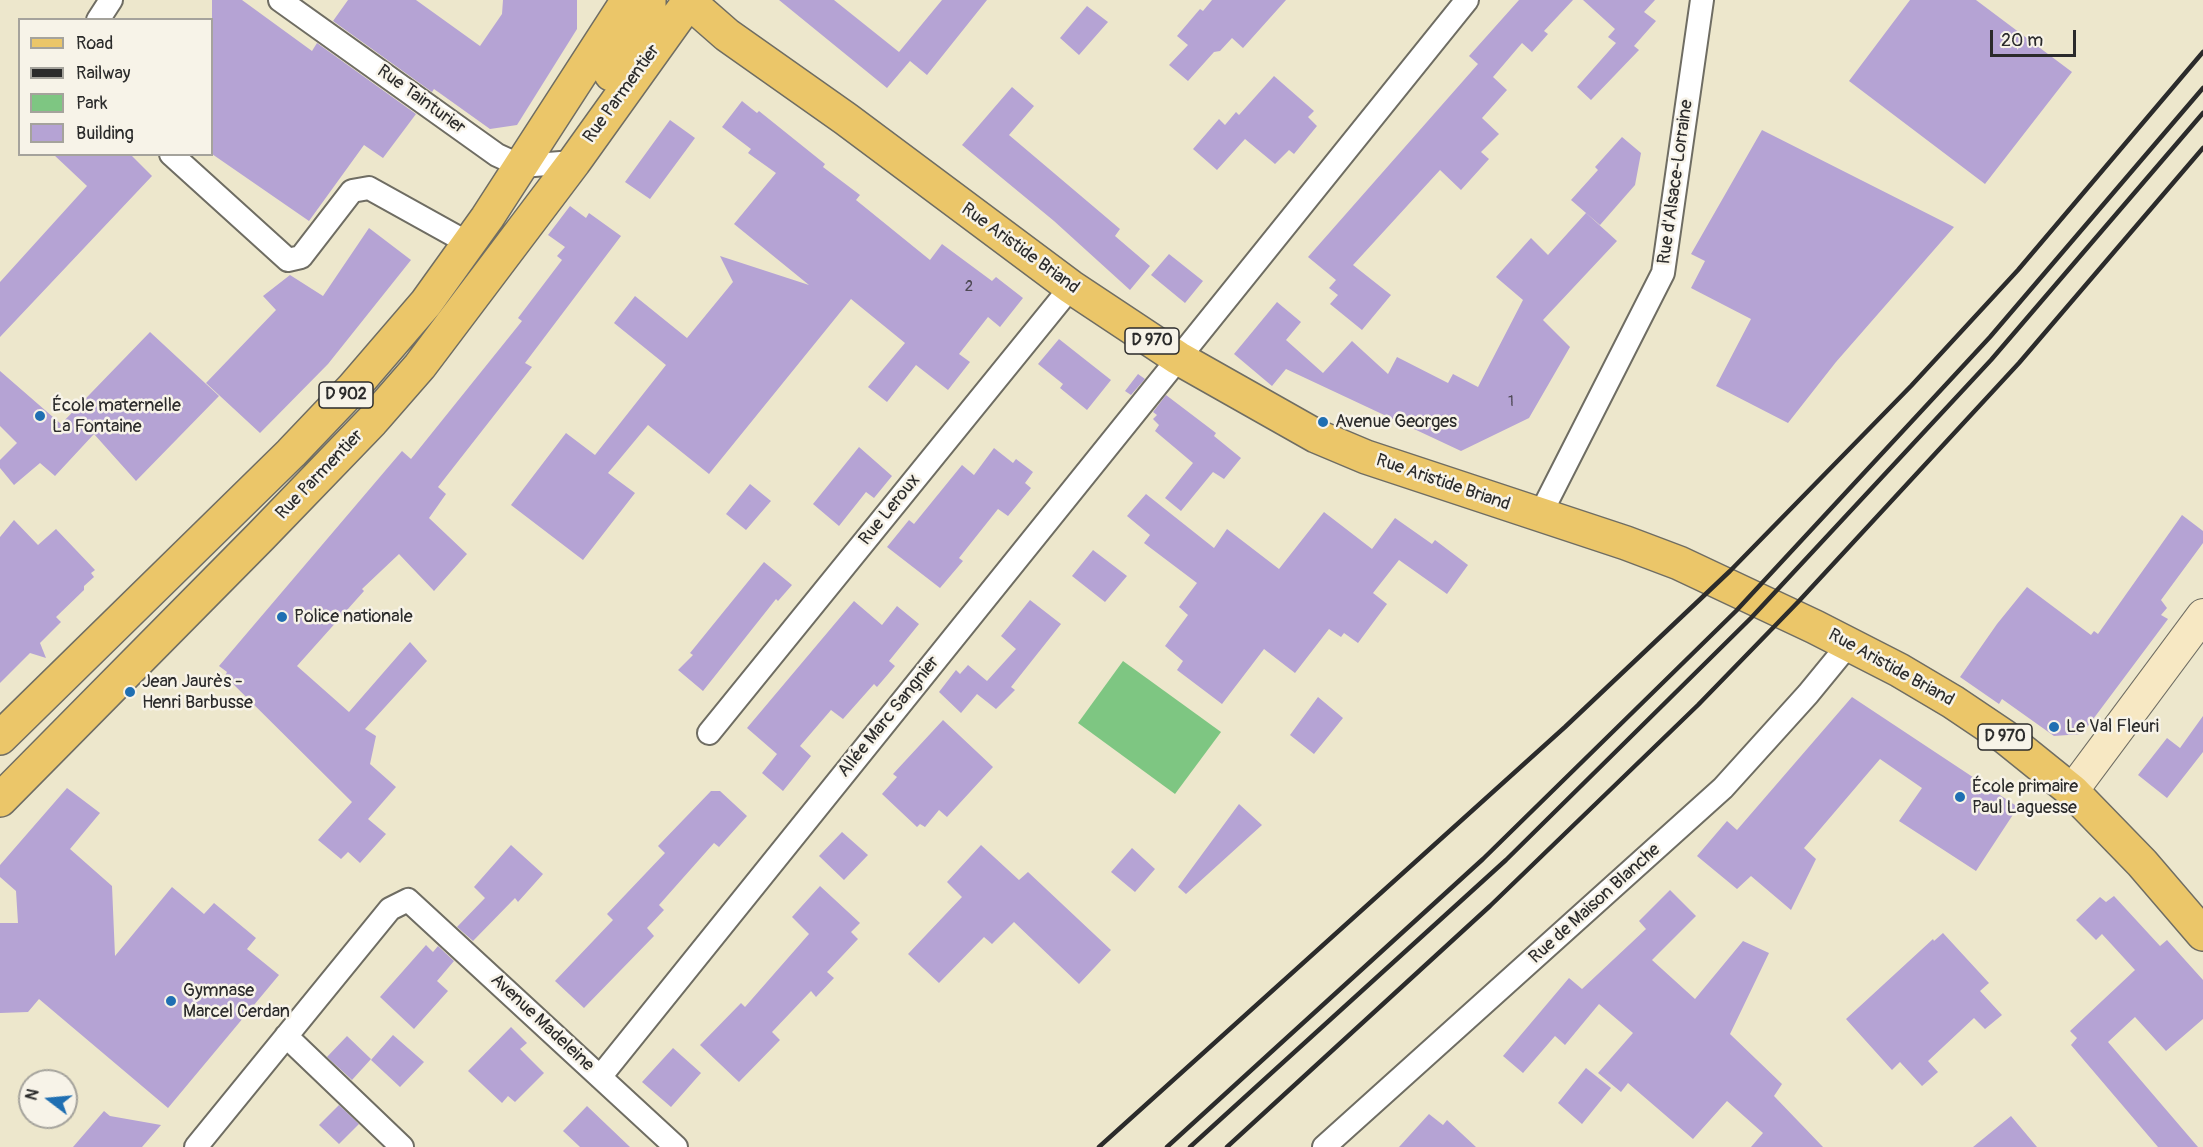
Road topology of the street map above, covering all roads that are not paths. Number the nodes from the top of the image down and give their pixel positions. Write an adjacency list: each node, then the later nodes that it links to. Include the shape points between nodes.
1 (111, 0): 8 (street)
2 (280, 0): 12 (street, Rue Tainturier, via 497,155)
3 (628, 0): 12 (main road, Rue Parmentier / D 902)
4 (649, 0): 12 (main road, via 636,37)
5 (689, 0): 9 (main road, Rue Aristide Briand / D 970); 10 (main road, Rue Parmentier / D 902)
6 (1467, 0): 15 (street)
7 (1702, 0): 16 (street, Rue d'Alsace-Lorraine, via 1663,273)
8 (99, 18)
9 (727, 35): 10 (main road); 14 (main road, Rue Aristide Briand / D 970)
10 (655, 49): 12 (main road, Rue Parmentier / D 902)
11 (173, 156): 13 (street, via 288,261 301,257 352,191 369,188)
12 (548, 165): 13 (main road, Rue Parmentier / D 902); 22 (main road, Rue Parmentier / D 902, via 531,194 516,238 420,366 372,421)
13 (468, 243): 20 (main road, Rue Parmentier / D 902, via 426,303 321,421)
14 (1071, 287): 15 (main road, Rue Aristide Briand / D 970); 19 (street, Rue Leroux)
15 (1178, 358): 16 (main road, Rue Aristide Briand / D 970, via 1316,436 1386,464); 25 (street, Allée Marc Sangnier)
16 (1540, 515): 18 (main road, Rue Aristide Briand / D 970, via 1679,563)
17 (2203, 615): 21 (street)
18 (1848, 644): 21 (main road, Rue Aristide Briand / D 970, via 1899,670 1979,720); 29 (street, Rue de Maison Blanche, via 1723,788)
19 (709, 733)
20 (0, 738)
21 (2072, 790): 23 (main road, Rue Aristide Briand / D 970)
22 (0, 800)
23 (2203, 934)
24 (286, 1036): 25 (street, Avenue Madeleine, via 390,909 408,900); 26 (street); 27 (street)
25 (600, 1077): 28 (street, Avenue Madeleine)
26 (196, 1147)
27 (402, 1147)
28 (676, 1147)
29 (1324, 1147)

